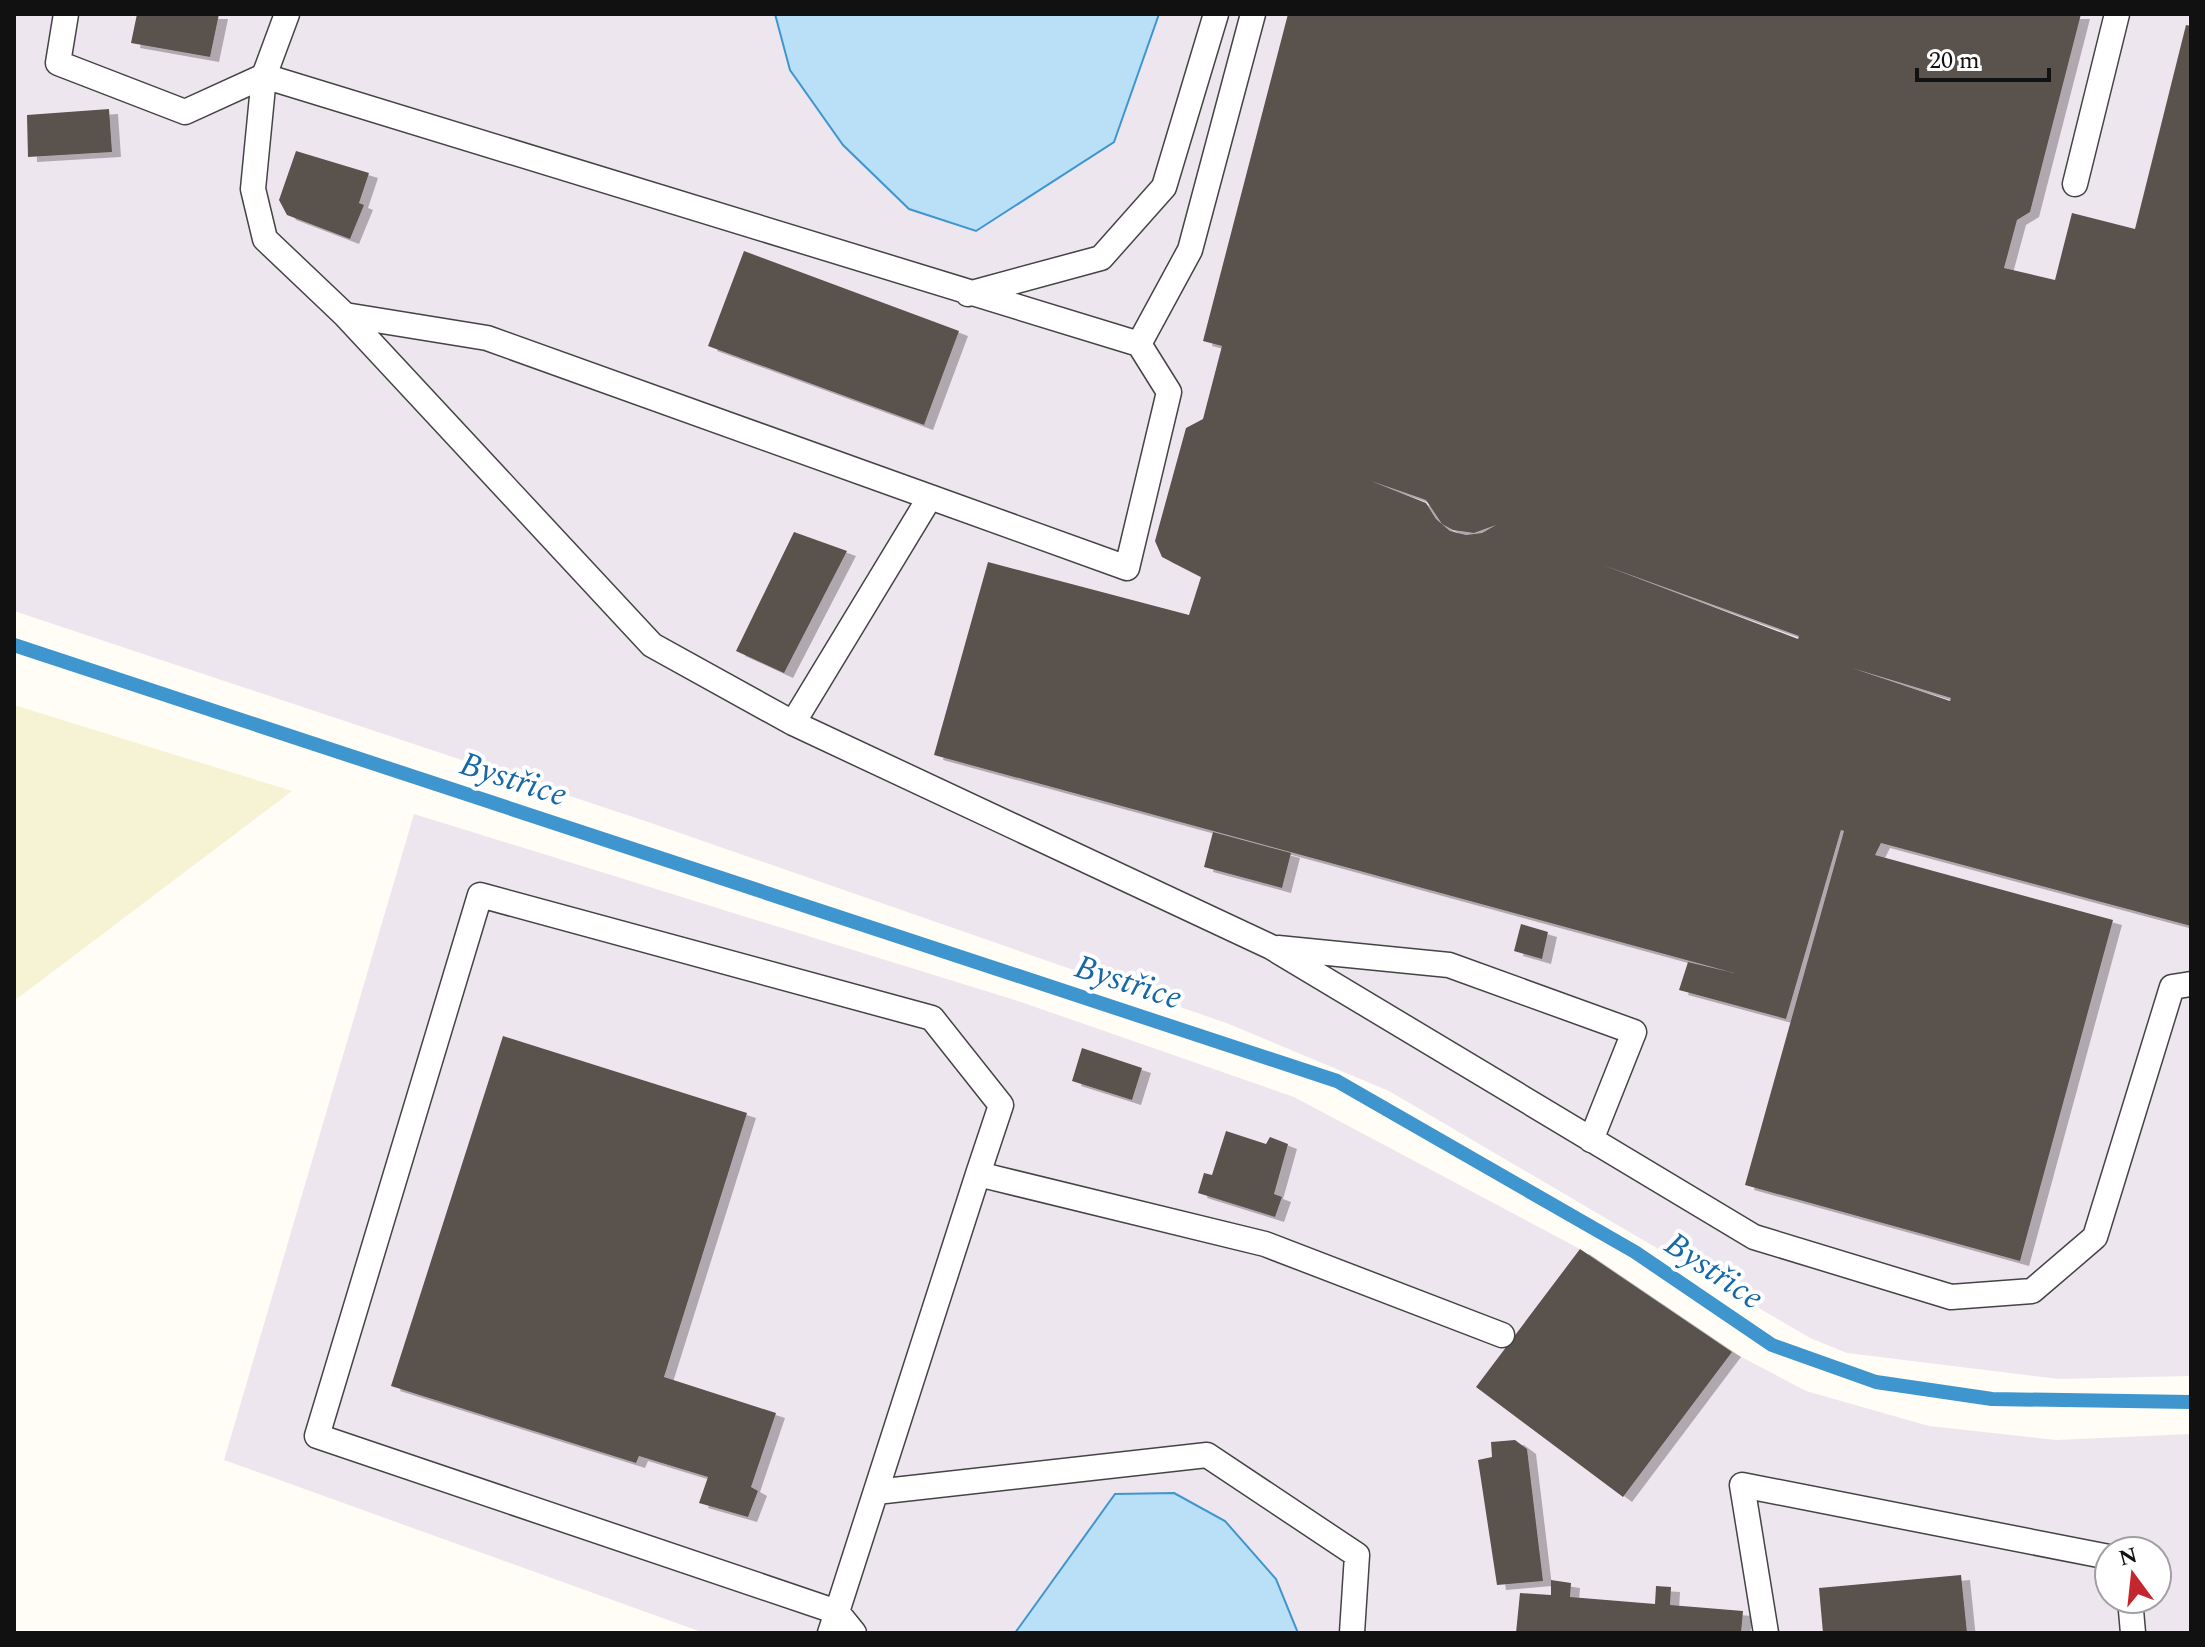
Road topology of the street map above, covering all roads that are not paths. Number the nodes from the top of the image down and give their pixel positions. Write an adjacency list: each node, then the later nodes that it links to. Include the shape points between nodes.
1 (66, 14): 6 (lane, via 58,63 185,112)
2 (287, 14): 6 (lane)
3 (1216, 14): 8 (lane, via 1164,187 1143,211 1101,258)
4 (1253, 14): 10 (lane, via 1190,250)
5 (2117, 14): 7 (lane)
6 (264, 76): 8 (lane); 9 (lane, via 253,189 265,239)
7 (2075, 184)
8 (968, 294): 10 (lane)
9 (345, 315): 11 (lane, via 487,338); 12 (lane, via 652,645)
10 (1139, 344): 11 (lane, via 1169,392 1127,568)
11 (930, 497): 12 (lane)
12 (793, 723): 13 (lane)
13 (1271, 947): 15 (lane); 15 (lane, via 1449,965 1634,1032)
14 (2191, 984): 15 (lane, via 2172,987 2095,1237 2032,1291 1951,1297 1754,1237)
15 (1591, 1140)
16 (978, 1174): 17 (lane, via 1265,1244); 18 (lane); 20 (lane, via 1001,1105 932,1018 480,895 317,1436)
17 (1502, 1335)
18 (876, 1492): 20 (lane); 22 (lane, via 1207,1455 1357,1555)
19 (2093, 1554): 23 (lane, via 1742,1485)
20 (833, 1622): 21 (lane)
21 (854, 1633)
22 (1352, 1633)
23 (1766, 1633)

